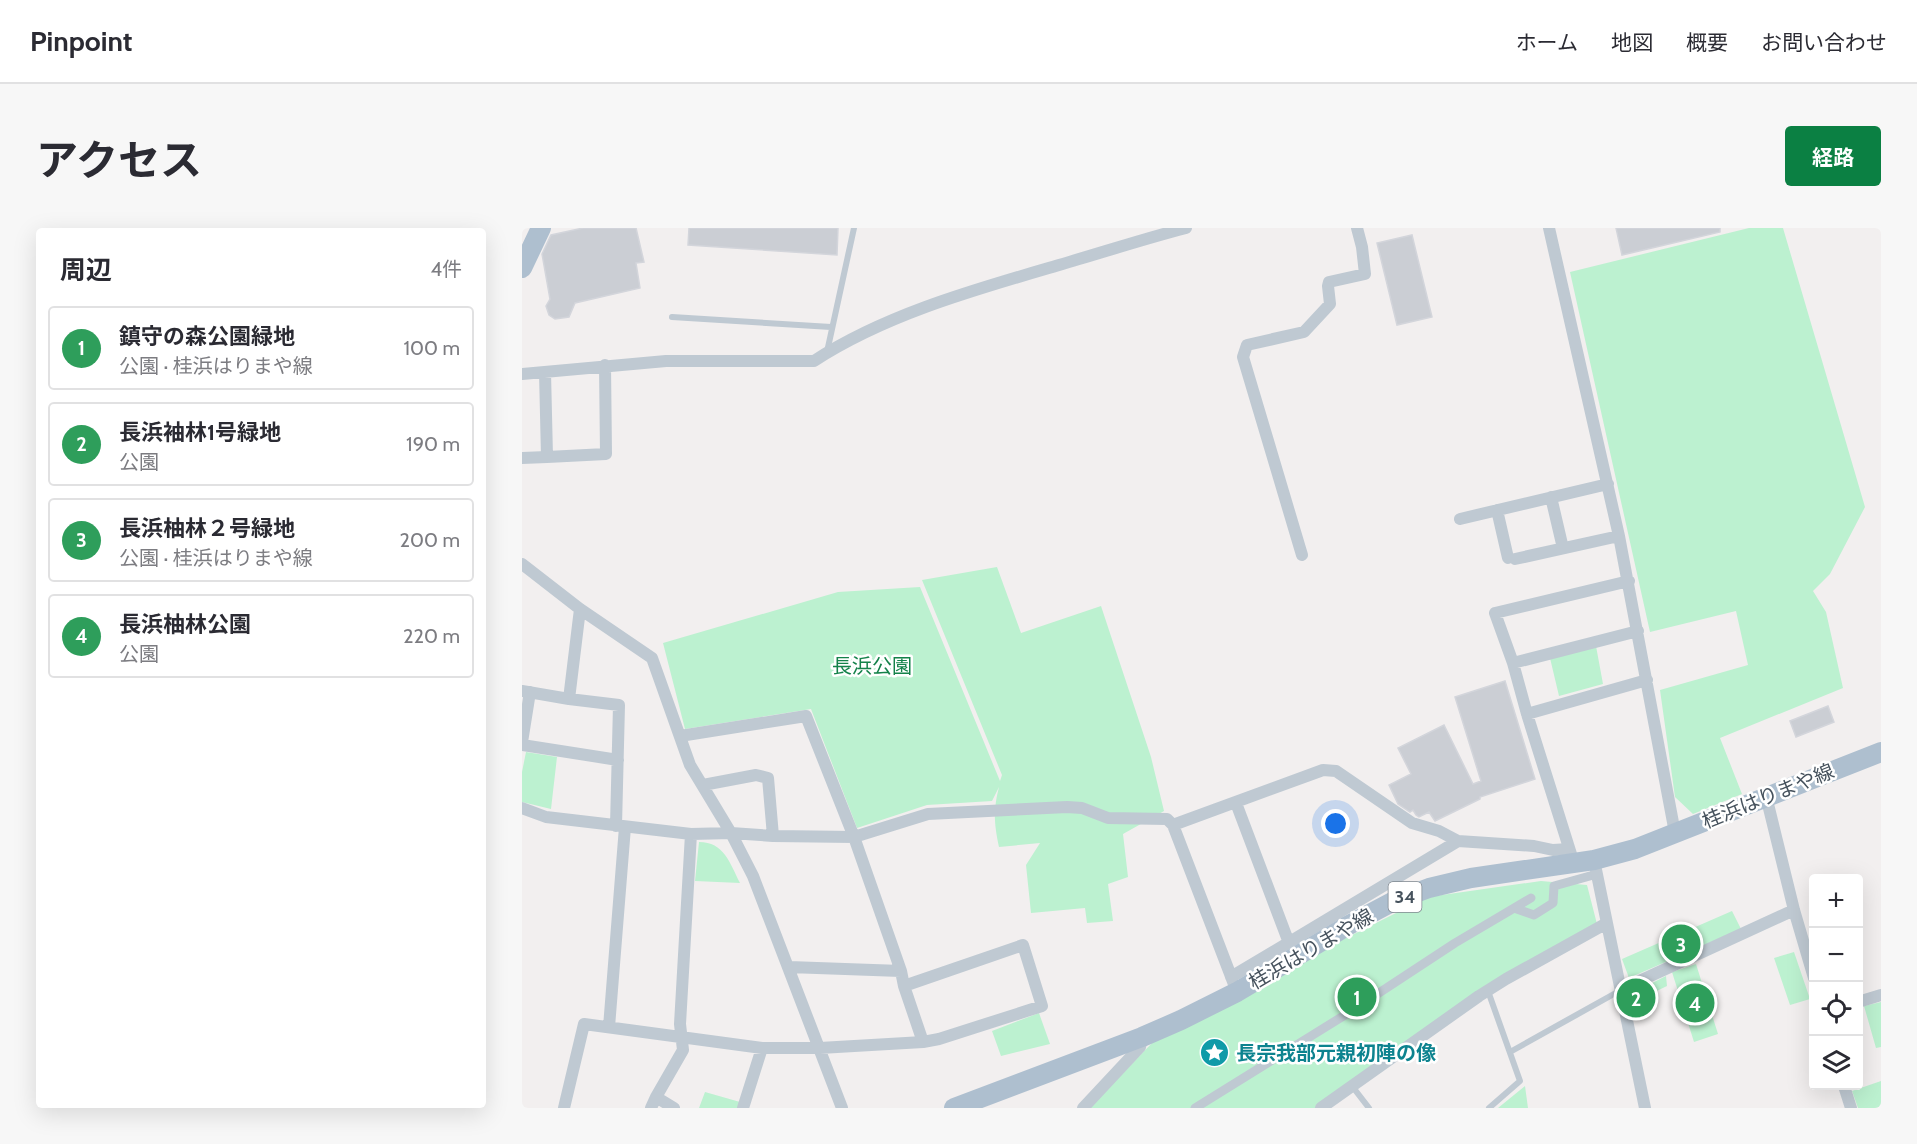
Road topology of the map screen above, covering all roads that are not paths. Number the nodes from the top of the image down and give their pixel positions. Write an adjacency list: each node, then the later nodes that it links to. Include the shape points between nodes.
1 (541, 228): 6 (main road)
2 (854, 228): 8 (lane)
3 (1186, 228): 9 (street, via 924,308)
4 (1357, 228): 21 (street, via 1365,274 1329,282 1330,304 1304,332 1247,345 1243,357)
5 (1549, 228): 15 (street)
6 (522, 268)
7 (672, 317): 8 (lane)
8 (831, 327): 9 (lane)
9 (827, 353): 10 (street, via 814,361)
10 (605, 365): 11 (street); 13 (street, via 606,454)
11 (545, 372): 12 (street); 13 (street)
12 (522, 374)
13 (547, 457): 14 (street)
14 (522, 458)
15 (1608, 484): 16 (street); 19 (street)
16 (1551, 497): 17 (street); 20 (street)
17 (1497, 510): 18 (street); 19 (street, via 1511,559)
18 (1460, 519)
19 (1619, 536): 23 (street)
20 (1562, 544)
21 (1302, 555)
22 (522, 564): 24 (street)
23 (1629, 581): 25 (street); 26 (street, via 1495,613)
24 (580, 609): 29 (street); 31 (street, via 652,658)
25 (1638, 631): 26 (street); 27 (street)
26 (1513, 663): 30 (street)
27 (1647, 680): 30 (street); 42 (street)
28 (526, 692): 29 (street); 32 (street)
29 (569, 699): 34 (street, via 619,705)
30 (1527, 714): 47 (street)
31 (680, 736): 35 (street, via 690,765); 45 (street, via 806,716)
32 (522, 743): 34 (street)
33 (1881, 752): 36 (main road, 桂浜はりまや線 / 34)
34 (618, 760): 40 (street)
35 (703, 785): 41 (street); 44 (street, via 756,776 768,778)
36 (1766, 796): 42 (main road, 桂浜はりまや線 / 34); 51 (street)
37 (1236, 803): 39 (street); 46 (street, via 1323,770 1336,771 1412,823); 53 (street)
38 (522, 808): 40 (street, via 546,817)
39 (1173, 825): 45 (street, via 1167,819 1108,818 1067,807 928,814); 57 (street)
40 (620, 827): 43 (street); 63 (street)
41 (731, 833): 43 (street); 44 (street); 55 (street, via 753,876)
42 (1675, 833): 48 (main road, 桂浜はりまや線 / 34)
43 (691, 834): 64 (street)
44 (773, 836): 45 (street)
45 (854, 837): 56 (street)
46 (1458, 841): 47 (street, via 1534,846); 53 (street)
47 (1572, 856): 48 (main road, 桂浜はりまや線 / 34); 57 (main road, 桂浜はりまや線 / 34, via 1429,888 1394,901)
48 (1595, 867): 50 (street, via 1554,886 1553,903 1533,915); 52 (street)
49 (1531, 898): 50 (street)
50 (1514, 908): 79 (street)
51 (1794, 910): 54 (street); 59 (street)
52 (1607, 923): 59 (street); 60 (street)
53 (1288, 943): 57 (street)
54 (1809, 961)
55 (789, 967): 56 (street); 68 (street)
56 (901, 971): 58 (street)
57 (1234, 984): 65 (main road, 桂浜はりまや線 / 34, via 1181,1020)
58 (904, 986): 66 (street); 66 (street, via 1023,945 1042,1006)
59 (1622, 990): 69 (lane); 83 (street)
60 (1488, 991): 69 (lane); 70 (street)
61 (1881, 995): 62 (street)
62 (1863, 1000)
63 (609, 1027): 64 (street); 73 (street, via 584,1023)
64 (682, 1037): 67 (street); 72 (street, via 683,1050)
65 (1142, 1037): 77 (main road, 桂浜はりまや線 / 34); 78 (street, via 1140,1047)
66 (922, 1042): 68 (street)
67 (762, 1048): 68 (street); 75 (street)
68 (820, 1048): 76 (street)
69 (1510, 1052): 82 (lane, via 1520,1081)
70 (1353, 1086): 80 (street); 81 (lane)
71 (1845, 1090): 84 (street)
72 (653, 1102): 74 (street)
73 (564, 1108)
74 (674, 1108)
75 (743, 1108)
76 (842, 1108)
77 (954, 1108)
78 (1083, 1108)
79 (1195, 1108)
80 (1321, 1108)
81 (1369, 1108)
82 (1489, 1108)
83 (1645, 1108)
84 (1851, 1108)

